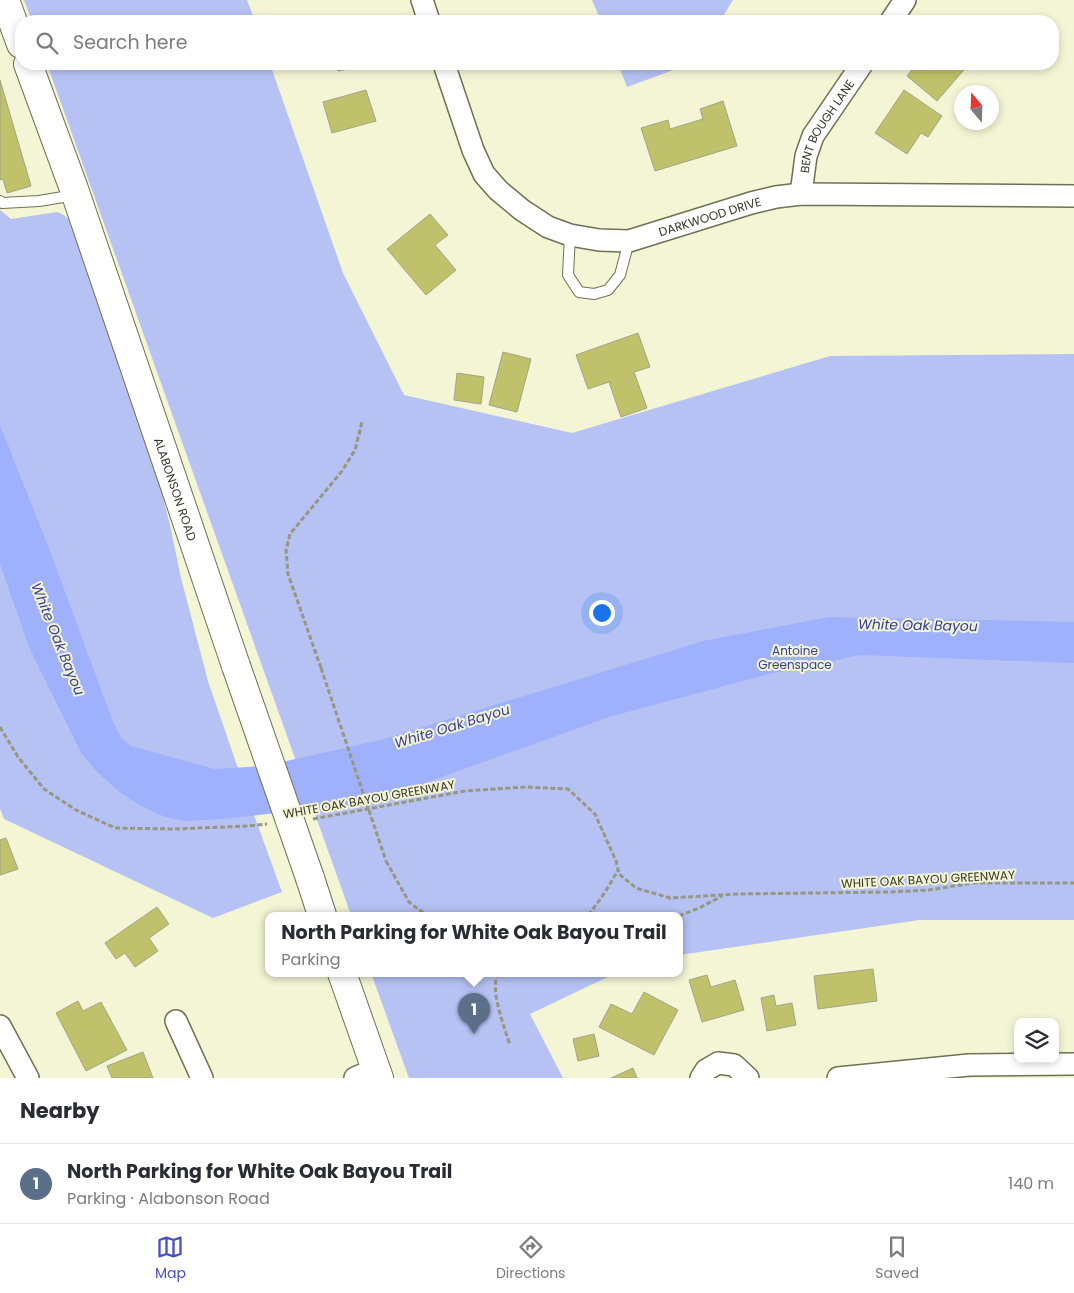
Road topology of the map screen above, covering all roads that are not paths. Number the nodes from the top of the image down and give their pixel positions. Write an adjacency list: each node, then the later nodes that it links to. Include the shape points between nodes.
1 (5, 0): 6 (street)
2 (422, 0): 4 (street)
3 (905, 0): 5 (street)
4 (427, 15)
5 (895, 15)
6 (15, 28)
7 (30, 70): 11 (street, ALABONSON ROAD)
8 (446, 70): 14 (street, DARKWOOD DRIVE, via 484,174 522,210 548,227)
9 (858, 70): 10 (street, BENT BOUGH LANE, via 813,136 806,156)
10 (801, 194): 12 (street, DARKWOOD DRIVE); 15 (street, DARKWOOD DRIVE, via 751,203)
11 (76, 195): 13 (lane, via 39,201); 16 (street, ALABONSON ROAD, bridge)
12 (1074, 196)
13 (0, 201)
14 (570, 235): 15 (street, DARKWOOD DRIVE, via 599,240); 15 (lane, via 568,275 579,292 594,294 608,290 620,275)
15 (629, 240)
16 (321, 912)
17 (343, 977): 21 (street)
18 (176, 1020): 23 (street)
19 (0, 1026): 22 (street)
20 (1074, 1064): 26 (street, via 970,1065)
21 (370, 1075)
22 (28, 1078)
23 (202, 1078)
24 (701, 1078): 25 (street, via 706,1070 718,1063 734,1065)
25 (748, 1078)
26 (838, 1078)

